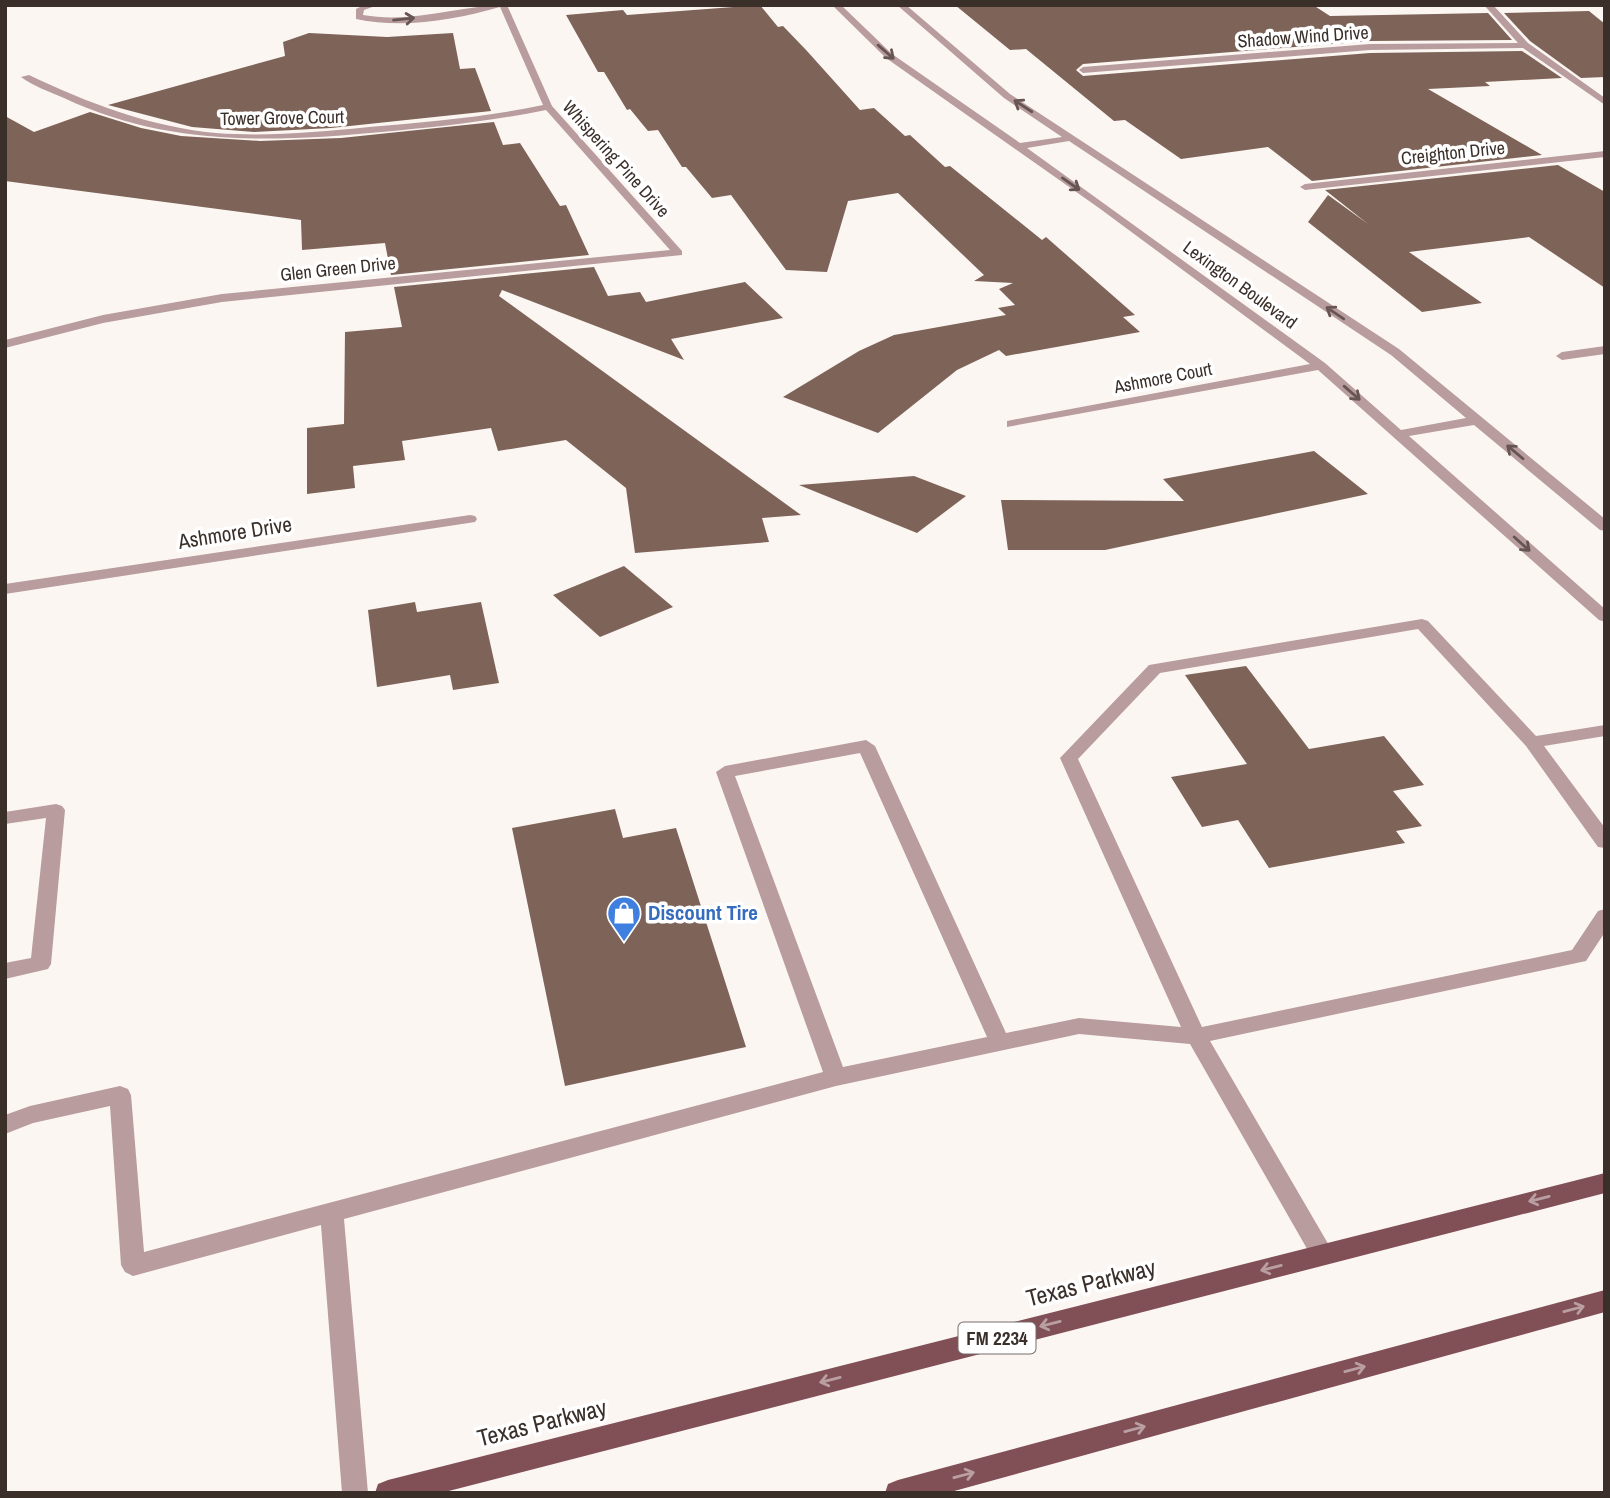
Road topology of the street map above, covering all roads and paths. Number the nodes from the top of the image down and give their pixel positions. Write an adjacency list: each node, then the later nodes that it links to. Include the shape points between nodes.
1 (374, 5): 2 (street, one-way to 2, via 360,9 359,17 378,22)
2 (501, 5): 10 (street, Whispering Pine Drive)
3 (836, 5): 12 (street, Lexington Boulevard, one-way to 12, via 889,56)
4 (901, 5): 11 (street, Lexington Boulevard, one-way to 4, via 1007,96)
5 (1488, 5): 6 (street)
6 (1525, 45): 7 (street, Shadow Wind Drive, via 1370,47); 9 (street)
7 (1083, 70)
8 (26, 76): 10 (street, Tower Grove Court, via 88,106 215,135 304,136 489,120)
9 (1605, 102)
10 (548, 107): 15 (street, Whispering Pine Drive)
11 (1072, 138): 12 (street); 20 (street, Lexington Boulevard, one-way to 11, via 1395,352)
12 (1017, 147): 19 (street, Lexington Boulevard, one-way to 19)
13 (1605, 154): 14 (street, Creighton Drive)
14 (1305, 187)
15 (678, 253): 16 (street, Glen Green Drive, via 222,298 103,319)
16 (5, 345)
17 (1605, 350): 18 (street)
18 (1562, 356)
19 (1321, 366): 21 (street, Ashmore Court); 22 (street, Lexington Boulevard, one-way to 22)
20 (1478, 420): 22 (street); 24 (street, Lexington Boulevard, one-way to 20)
21 (1012, 424)
22 (1399, 434): 26 (street, Lexington Boulevard, one-way to 26)
23 (470, 519): 25 (street, Ashmore Drive)
24 (1604, 526)
25 (5, 589)
26 (1605, 617)
27 (1605, 730): 28 (street)
28 (1532, 742): 30 (street); 33 (street, via 1422,624 1155,669 1069,758)
29 (5, 818): 32 (street, via 57,810 41,964)
30 (1605, 842)
31 (1605, 916): 33 (street, via 1580,956)
32 (5, 971)
33 (1196, 1036): 34 (street, via 1079,1026); 39 (street)
34 (999, 1043): 35 (street); 35 (street, via 866,746 725,772)
35 (836, 1077): 38 (street)
36 (5, 1125): 38 (street, via 30,1115 120,1096 133,1265)
37 (1605, 1182): 39 (main road, Texas Parkway / FM 2234, one-way to 39)
38 (332, 1212): 41 (street)
39 (1322, 1254): 42 (main road, Texas Parkway / FM 2234, one-way to 42)
40 (1605, 1301): 43 (main road, one-way to 40)
41 (355, 1493)
42 (388, 1493)
43 (898, 1493)

